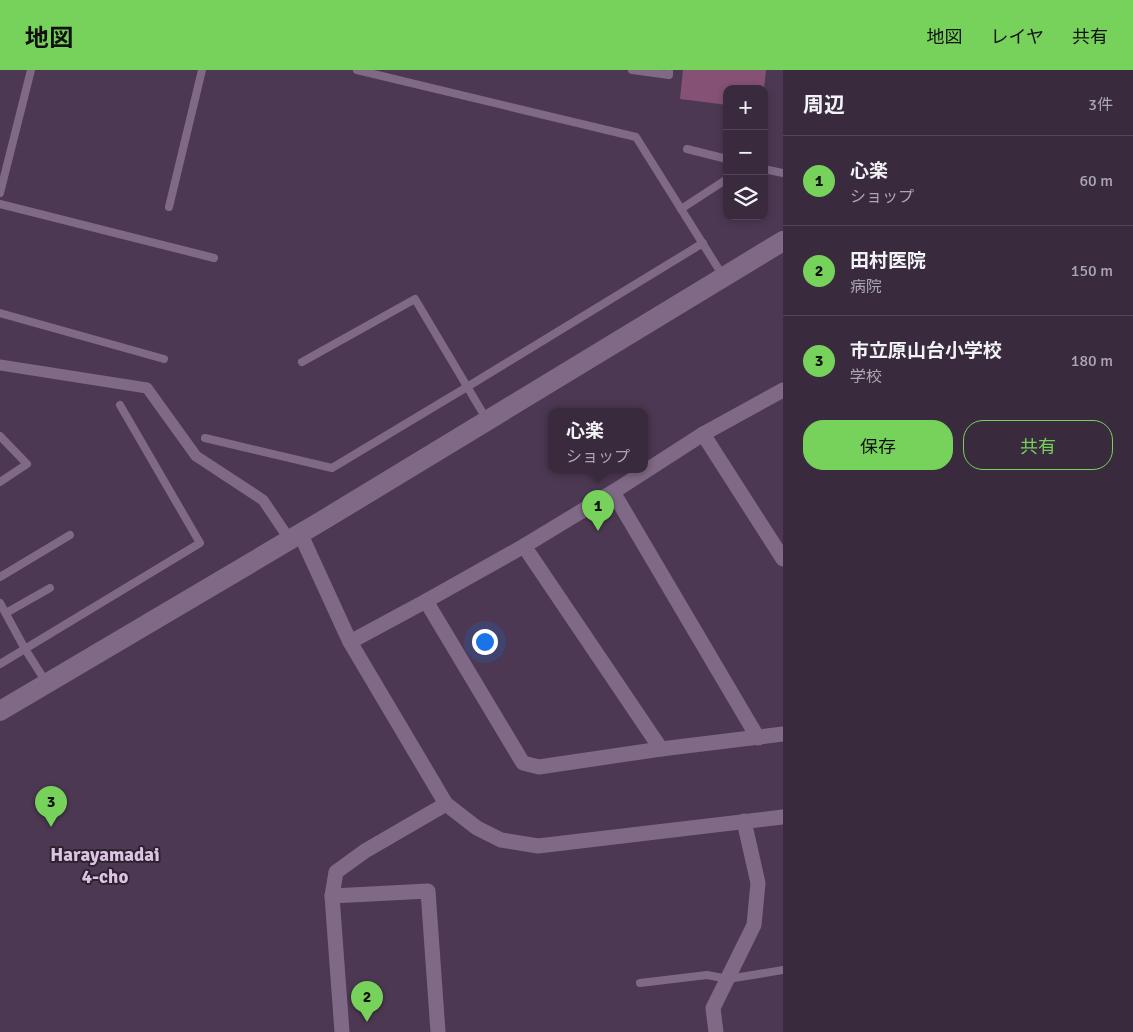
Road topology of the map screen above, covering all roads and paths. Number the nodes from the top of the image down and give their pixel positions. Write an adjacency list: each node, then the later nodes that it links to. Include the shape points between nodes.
1 (30, 70): 11 (lane)
2 (202, 70): 13 (lane)
3 (357, 70): 14 (lane, via 636,137)
4 (632, 70): 5 (lane, via 669,75)
5 (669, 70)
6 (687, 149): 7 (lane)
7 (723, 158)
8 (768, 170): 9 (lane)
9 (783, 173)
10 (723, 182): 14 (lane)
11 (0, 193)
12 (0, 204): 17 (lane)
13 (169, 206)
14 (681, 209): 16 (lane)
15 (783, 242): 18 (street)
16 (703, 244): 18 (lane); 23 (lane)
17 (214, 258)
18 (724, 277): 26 (street)
19 (0, 313): 20 (lane)
20 (164, 359)
21 (302, 362): 23 (lane, via 415,299)
22 (0, 365): 35 (street, via 147,388 196,456 263,500)
23 (468, 387): 26 (lane); 29 (lane, via 332,468)
24 (783, 390): 27 (street)
25 (120, 405): 44 (lane, via 200,544)
26 (487, 420): 35 (street)
27 (703, 434): 30 (street); 37 (street)
28 (0, 436): 32 (lane, via 27,464)
29 (205, 438)
30 (648, 469)
31 (642, 473): 33 (street)
32 (0, 482)
33 (613, 492): 36 (street); 49 (street)
34 (70, 535): 38 (lane)
35 (295, 537): 43 (street); 46 (street)
36 (524, 546): 40 (street); 50 (street)
37 (783, 559)
38 (0, 577)
39 (50, 588): 42 (lane)
40 (426, 601): 43 (street); 50 (street, via 523,763 539,767)
41 (0, 603): 42 (lane)
42 (6, 613): 44 (lane)
43 (350, 642): 51 (street)
44 (25, 649): 45 (lane); 46 (lane)
45 (0, 664)
46 (47, 684): 47 (street)
47 (0, 711)
48 (783, 734): 49 (street)
49 (758, 738): 50 (street)
50 (662, 749)
51 (446, 804): 53 (street, via 476,828 501,840 538,846); 54 (street, via 365,851 336,872)
52 (783, 817): 53 (street)
53 (744, 821): 56 (street, via 758,883 754,925)
54 (332, 896): 58 (street); 59 (street, via 428,891)
55 (783, 970): 56 (lane)
56 (728, 979): 57 (lane, via 707,975); 60 (street, via 713,1008)
57 (640, 983)
58 (342, 1032)
59 (438, 1032)
60 (716, 1032)

